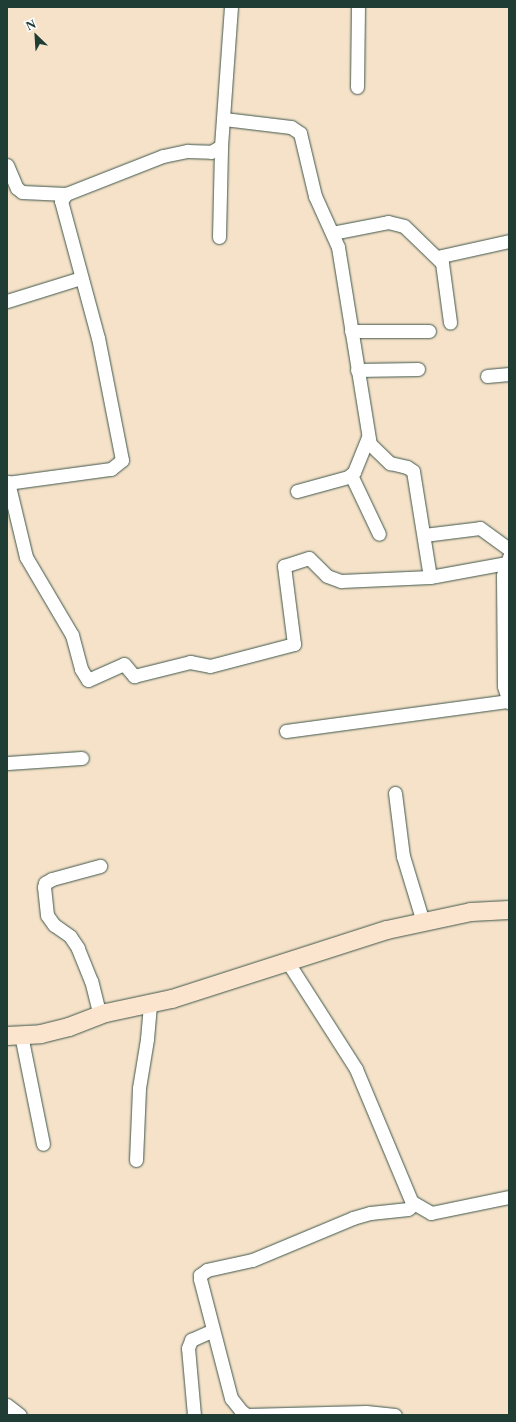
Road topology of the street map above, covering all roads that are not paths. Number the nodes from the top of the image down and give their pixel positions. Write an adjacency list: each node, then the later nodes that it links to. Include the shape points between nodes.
1 (231, 7): 4 (street)
2 (358, 7): 3 (street)
3 (357, 87)
4 (224, 119): 5 (street); 8 (street, via 296,129 301,138 319,206)
5 (221, 146): 7 (street, via 211,152 187,151 163,156); 9 (street)
6 (7, 164): 7 (street, via 17,188 22,192)
7 (66, 194): 12 (street, via 61,201 62,210)
8 (332, 232): 11 (street, via 388,222 398,224); 15 (street, via 338,247)
9 (219, 237)
10 (509, 241): 11 (street)
11 (437, 257): 14 (street, via 444,272)
12 (81, 278): 13 (street); 23 (street, via 98,338 122,460 111,469)
13 (7, 301)
14 (450, 322)
15 (351, 331): 16 (street); 18 (street)
16 (429, 331)
17 (418, 368): 18 (street)
18 (357, 370): 21 (street)
19 (509, 374): 20 (street)
20 (487, 376)
21 (368, 437): 22 (street, via 359,461); 26 (street, via 373,449 390,463 413,471)
22 (350, 475): 24 (street, via 339,481); 25 (street)
23 (8, 482): 29 (street, via 26,557 72,635 81,670 88,680 124,664 134,676 190,662 210,666 294,644 284,566 309,558 327,576 341,581)
24 (298, 491)
25 (379, 534)
26 (424, 535): 27 (street, via 480,528); 29 (street)
27 (509, 549)
28 (508, 560): 29 (street); 30 (street, via 504,575 504,686)
29 (430, 577)
30 (509, 701): 31 (street)
31 (286, 731)
32 (82, 758): 33 (street)
33 (7, 763)
34 (394, 793): 37 (street, via 403,856)
35 (100, 866): 40 (street, via 52,878 44,887 47,915 54,925 70,936 78,948 91,981)
36 (509, 910): 37 (street, via 471,912)
37 (423, 922): 38 (street)
38 (287, 961): 39 (street); 45 (street, via 356,1069)
39 (150, 1004): 40 (street); 43 (street, via 148,1039 139,1088)
40 (100, 1016): 41 (street, via 69,1027)
41 (14, 1036): 42 (street)
42 (43, 1144)
43 (136, 1160)
44 (509, 1197): 45 (street, via 431,1214)
45 (412, 1202): 46 (street, via 408,1209 376,1212 353,1218 252,1260 203,1272 200,1279)
46 (213, 1330): 49 (street, via 191,1340 188,1348); 50 (street, via 231,1398 241,1411 247,1415)
47 (7, 1405): 48 (street)
48 (20, 1415)
49 (194, 1415)
50 (304, 1415): 51 (street, via 366,1412)
51 (395, 1415)

